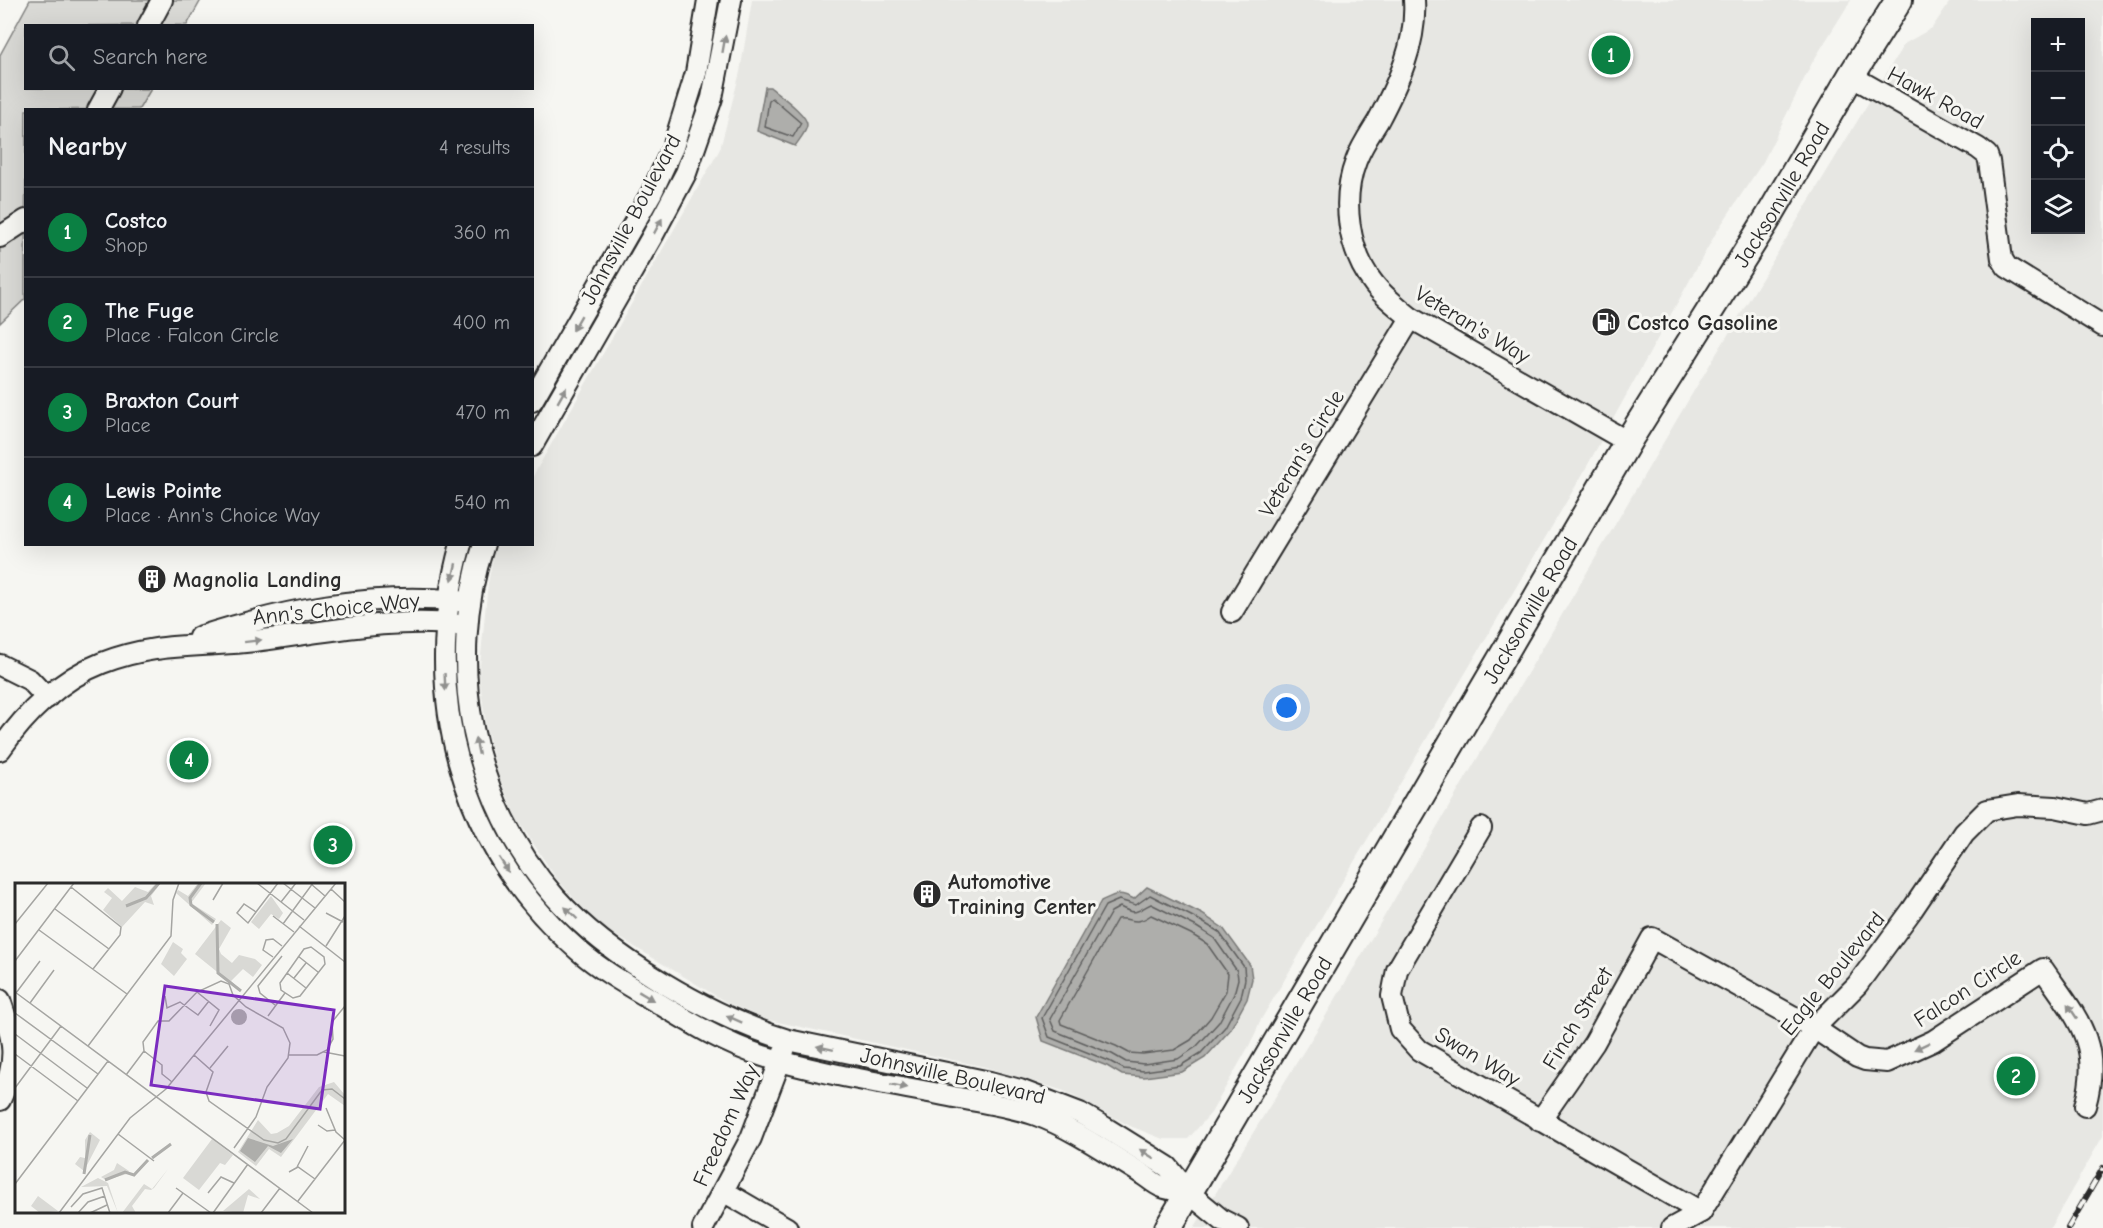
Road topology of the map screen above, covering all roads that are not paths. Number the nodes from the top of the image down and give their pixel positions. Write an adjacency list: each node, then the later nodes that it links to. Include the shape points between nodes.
1 (162, 0): 6 (street)
2 (708, 0): 14 (street, Johnsville Boulevard, one-way to 14, via 696,73 673,147 652,192)
3 (731, 0): 16 (street, Johnsville Boulevard, one-way to 3, via 686,172 712,98)
4 (1413, 0): 12 (street, Veteran's Way, via 1414,26 1408,55 1356,160 1348,209 1351,234 1367,273 1384,295)
5 (1899, 0): 7 (main road, Jacksonville Road)
6 (149, 24)
7 (1851, 76): 13 (street, Hawk Road, via 1987,155 2002,259 2007,267); 15 (main road, Jacksonville Road, via 1768,218)
8 (109, 90): 9 (street)
9 (99, 108)
10 (24, 221): 11 (street)
11 (0, 237)
12 (1411, 318): 15 (street, Veteran's Way); 21 (street, Veteran's Circle)
13 (2103, 326)
14 (534, 397)
15 (1628, 442): 39 (main road, Jacksonville Road)
16 (534, 443)
17 (461, 546): 19 (street, Johnsville Boulevard, one-way to 19)
18 (483, 546): 20 (street, Johnsville Boulevard)
19 (449, 600): 20 (street, Ann's Choice Way); 22 (street, Johnsville Boulevard); 24 (street, Ann's Choice Way, via 376,599 289,612)
20 (471, 602): 23 (street, Johnsville Boulevard)
21 (1232, 612)
22 (446, 623): 23 (street, Ann's Choice Way); 24 (street, Ann's Choice Way, one-way to 22); 34 (street, Johnsville Boulevard, one-way to 34, via 446,703 461,772 488,838 524,893 579,951 620,980 712,1034)
23 (467, 626): 33 (street, Johnsville Boulevard, one-way to 23, via 721,1014 638,966 589,930 537,875 499,812 478,754 466,678)
24 (174, 645): 26 (street, Ann's Choice Way, via 131,652 102,663 71,679)
25 (0, 665): 26 (street, via 30,680)
26 (47, 698): 27 (street, Ann's Choice Way, via 30,712)
27 (0, 750)
28 (2103, 810): 32 (street, Eagle Boulevard, via 2088,814 2018,805 1987,810 1964,834 1857,985)
29 (1481, 828): 37 (street, Swan Way, via 1397,970 1392,996 1400,1029 1419,1050)
30 (1652, 938): 32 (street, Falcon Circle); 37 (street, Finch Street, via 1593,1043)
31 (0, 1000): 35 (street, via 14,1054)
32 (1814, 1028): 36 (street, Falcon Circle, one-way to 32, via 2093,1070 2088,1038 2043,969 1933,1041 1887,1062 1865,1060); 40 (street, Eagle Boulevard)
33 (788, 1040): 34 (street, Freedom Way); 39 (street, Johnsville Boulevard, one-way to 33, via 1168,1167 1080,1113 1020,1090)
34 (780, 1061): 38 (street, Freedom Way, via 751,1138); 39 (street, Johnsville Boulevard, one-way to 39, via 1036,1115 1160,1187)
35 (0, 1100)
36 (2085, 1106)
37 (1540, 1121): 40 (street, Swan Way)
38 (723, 1191): 41 (street, Freedom Way); 42 (street)
39 (1189, 1193): 43 (main road, Jacksonville Road); 44 (street)
40 (1701, 1212): 45 (street)
41 (703, 1228)
42 (787, 1228)
43 (1168, 1228)
44 (1238, 1228)
45 (1672, 1228)

